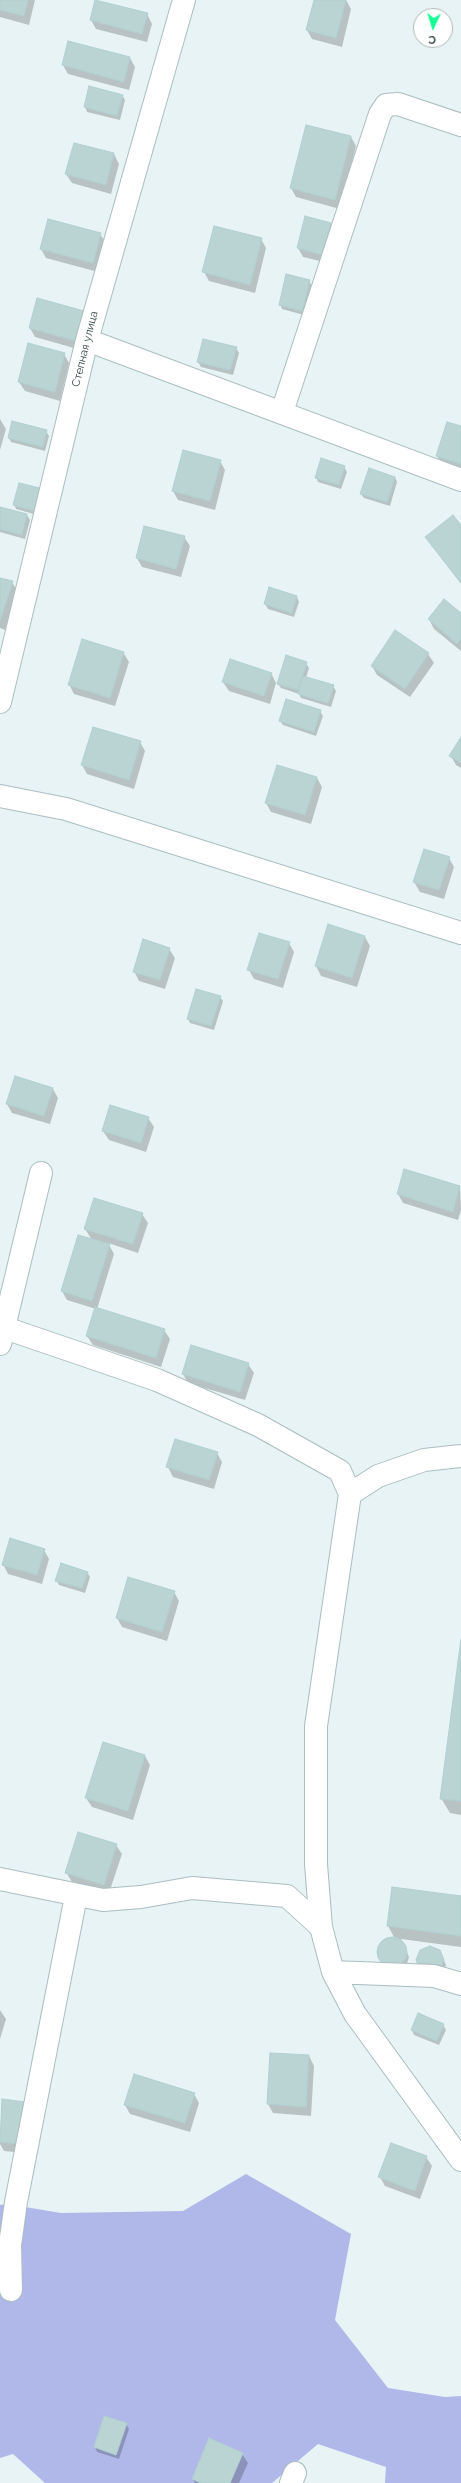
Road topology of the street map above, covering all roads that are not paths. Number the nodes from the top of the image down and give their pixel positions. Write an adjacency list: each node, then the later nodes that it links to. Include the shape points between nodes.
1 (184, 0): 3 (street, Степная улица)
2 (461, 125): 4 (street, via 398,104 386,105 380,114)
3 (87, 340): 4 (street); 6 (street, Степная улица)
4 (282, 412): 5 (street)
5 (461, 480)
6 (0, 702)
7 (0, 796): 8 (street, via 66,809)
8 (461, 933)
9 (41, 1173): 10 (street)
10 (2, 1336): 12 (street, via 157,1380 258,1425 340,1471)
11 (461, 1456): 12 (street, via 424,1460 378,1476)
12 (350, 1494): 15 (street, via 316,1726 316,1864)
13 (0, 1879): 14 (street)
14 (76, 1896): 15 (street, via 103,1900 141,1898 192,1888 287,1896); 19 (street, via 16,2202 10,2245)
15 (321, 1927): 16 (street)
16 (334, 1972): 17 (street, via 434,1976); 18 (street, via 355,2014)
17 (461, 1984)
18 (461, 2160)
19 (12, 2290)

